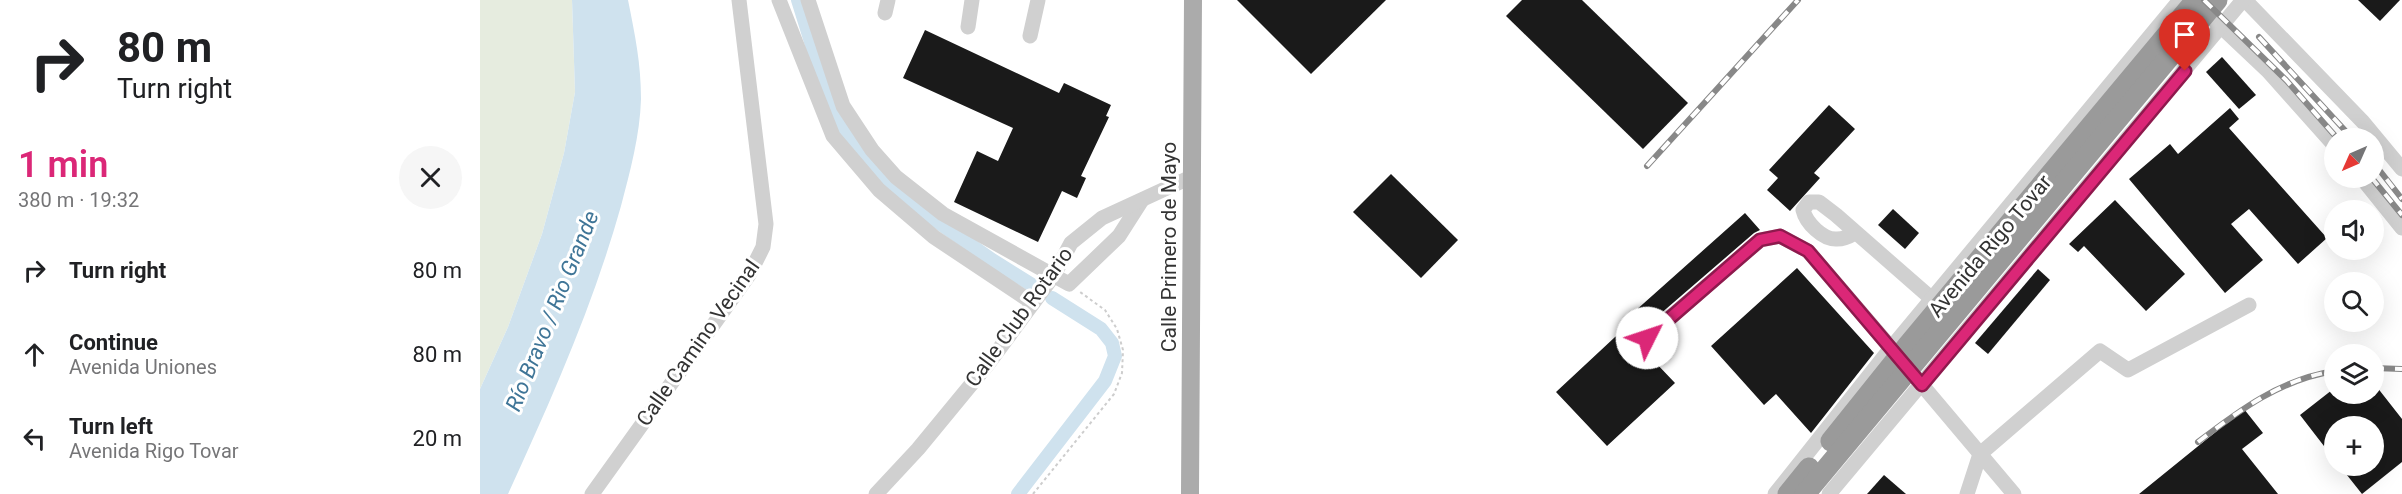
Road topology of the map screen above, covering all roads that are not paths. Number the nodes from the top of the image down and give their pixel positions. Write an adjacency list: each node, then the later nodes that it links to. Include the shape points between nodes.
1 (739, 0): 34 (street, Calle Camino Vecinal, via 766,224 763,247 749,275)
2 (778, 0): 26 (street, via 833,136 879,190 934,237)
3 (808, 0): 24 (street, via 843,106 872,150 896,177 943,214)
4 (972, 0): 13 (street)
5 (1038, 0): 14 (street)
6 (1193, 0): 19 (main road, Calle Primero de Mayo)
7 (2181, 0): 15 (street, Avenida Rigo Tovar)
8 (2190, 0): 12 (street)
9 (2196, 0): 38 (highway, Avenida Rigo Tovar)
10 (2217, 0): 39 (highway, Avenida Rigo Tovar)
11 (2244, 0): 12 (street, Avenida Rigo Tovar); 18 (street, via 2363,122)
12 (2220, 25): 16 (street, Avenida Rigo Tovar); 17 (street, via 2268,70)
13 (968, 27)
14 (1030, 36)
15 (2147, 40): 16 (street, via 2166,26 2180,30 2192,49); 25 (street, Avenida Rigo Tovar)
16 (2185, 71): 31 (street, Avenida Rigo Tovar)
17 (2324, 134)
18 (2402, 169)
19 (1191, 177): 21 (street, Calle Club Rotario); 36 (main road, Calle Primero de Mayo)
20 (2370, 188): 22 (street)
21 (1142, 200): 24 (street, Calle Club Rotario, via 1086,229 1071,243); 24 (street, via 1119,236 1069,284)
22 (2402, 228)
23 (1856, 233): 25 (street)
24 (1054, 275): 26 (street, Calle Club Rotario)
25 (1932, 299): 29 (street, Avenida Rigo Tovar)
26 (1033, 303): 35 (street, Calle Club Rotario, via 988,364)
27 (2249, 306): 33 (street, via 2128,370 2100,351)
28 (1647, 338): 29 (street, via 1760,240 1780,236 1808,251)
29 (1891, 348): 30 (street, Avenida Rigo Tovar); 31 (street)
30 (1863, 384): 32 (street, via 1880,373 1894,377 1904,388); 37 (street, Avenida Rigo Tovar)
31 (1922, 385): 32 (street, Avenida Rigo Tovar); 33 (street)
32 (1902, 409): 40 (street, Avenida Rigo Tovar)
33 (1980, 454): 41 (street); 42 (street)
34 (592, 494)
35 (876, 494)
36 (1190, 494)
37 (1775, 494)
38 (1788, 494)
39 (1806, 494)
40 (1829, 494)
41 (1967, 494)
42 (2014, 494)

